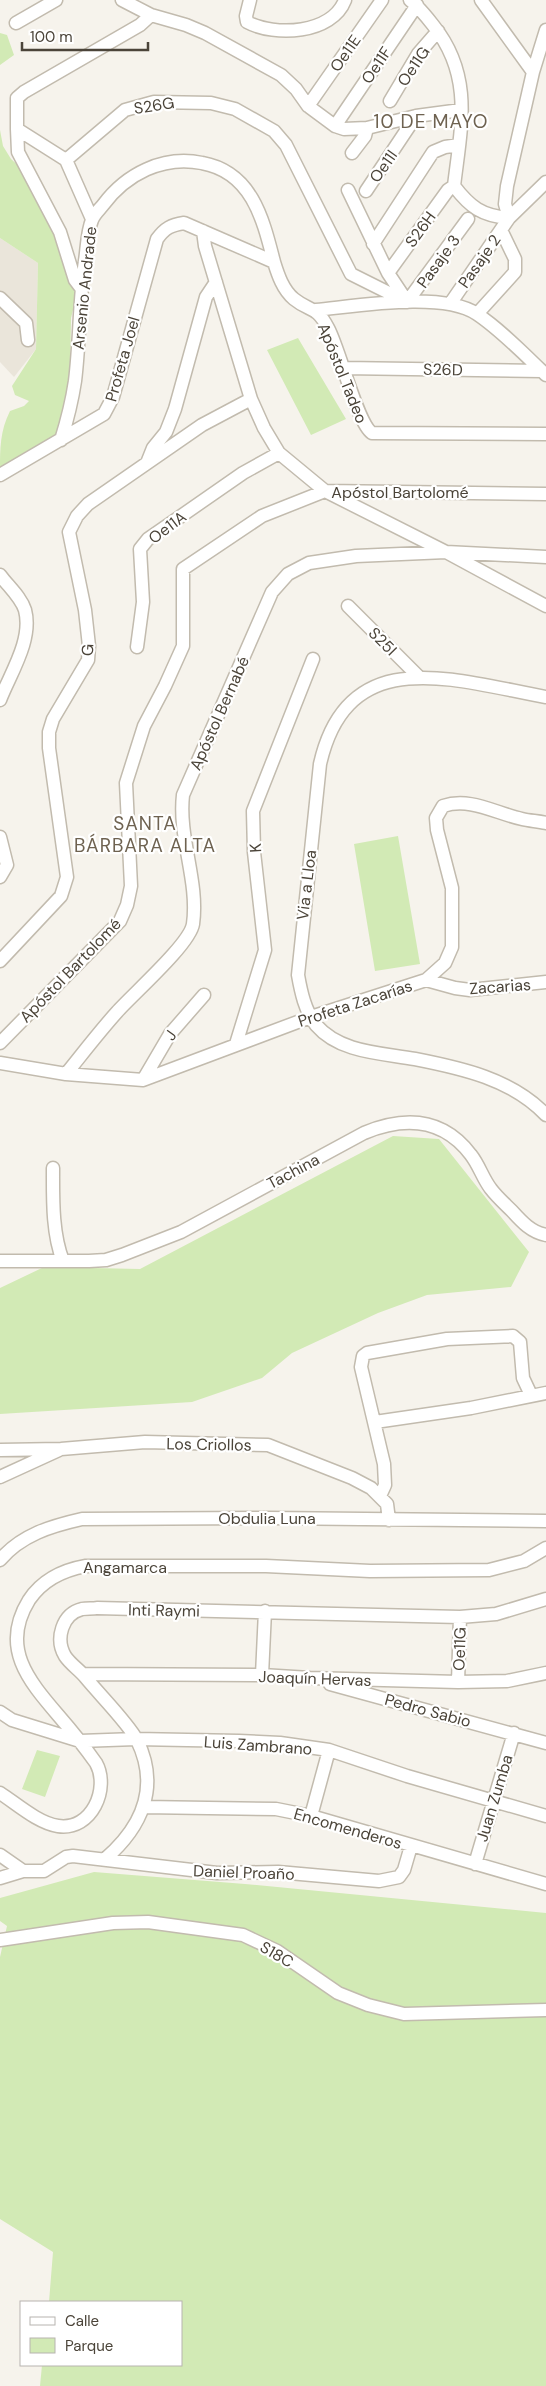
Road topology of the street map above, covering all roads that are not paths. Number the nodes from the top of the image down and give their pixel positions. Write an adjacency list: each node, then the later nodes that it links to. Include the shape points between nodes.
1 (56, 0): 9 (street)
2 (122, 0): 8 (street)
3 (250, 0): 4 (street, via 246,16 248,22 270,30 292,30 317,25 336,14)
4 (345, 0)
5 (382, 0): 14 (street, Oe11E)
6 (481, 0): 12 (street)
7 (413, 2): 11 (street); 17 (street, Oe11F)
8 (151, 15): 14 (street, via 205,33 281,75); 19 (street, via 140,25 20,95 16,103)
9 (16, 23)
10 (546, 30): 12 (street)
11 (438, 31): 13 (street, Oe11G, via 418,54); 15 (street, via 456,63 461,85)
12 (533, 72): 27 (street, via 505,195)
13 (390, 101)
14 (308, 106): 17 (street)
15 (461, 110): 16 (street); 20 (street)
16 (416, 116): 18 (street); 26 (street, Oe11I)
17 (335, 126): 18 (street)
18 (367, 128): 21 (street)
19 (17, 129): 22 (street); 36 (street, via 18,152 60,232 75,280)
20 (459, 145): 24 (street); 32 (street, via 433,152)
21 (352, 153)
22 (66, 160): 28 (street); 38 (street, S26G, via 125,110 154,102 185,101 235,109 274,131 286,145 351,274)
23 (546, 182): 27 (street, Pasaje 2)
24 (454, 186): 27 (street, via 482,213); 34 (street, S26H)
25 (348, 190): 32 (street)
26 (366, 191)
27 (509, 218): 30 (street, Pasaje 2)
28 (92, 219): 33 (street, Arsenio Andrade, via 111,195 151,167 171,161 211,164 241,182 250,193 268,236); 36 (street, Arsenio Andrade)
29 (468, 219): 38 (street, Pasaje 3)
30 (501, 230): 39 (street, Pasaje 2); 41 (street, via 515,258 515,272)
31 (203, 232): 33 (street); 35 (street); 47 (street, Profeta Joel, via 184,223 174,224 157,239 109,407 97,419)
32 (373, 244): 34 (street)
33 (274, 262): 40 (street, Apóstol Tadeo, via 280,282 294,299)
34 (388, 273): 38 (street)
35 (216, 282): 45 (street); 49 (street, via 206,297 175,409 166,432 153,448)
36 (81, 288): 47 (street, Arsenio Andrade, via 75,381)
37 (0, 298): 42 (street, via 26,323)
38 (408, 302): 39 (street); 40 (street)
39 (450, 304): 41 (street)
40 (316, 310): 43 (street, Apóstol Tadeo, via 328,328)
41 (477, 314): 44 (street)
42 (28, 340)
43 (344, 368): 44 (street, S26D); 46 (street, Apóstol Tadeo, via 361,420 372,434)
44 (544, 373)
45 (251, 399): 48 (street); 49 (street, G, via 202,425)
46 (546, 434)
47 (61, 440): 50 (street, Profeta Joel)
48 (279, 453): 51 (street); 58 (street, Oe11A, via 242,473 148,539 140,549 143,602)
49 (147, 463): 66 (street, G, via 88,504 69,532 89,646 88,660 53,719 49,732 68,877 61,896)
50 (0, 475)
51 (325, 491): 52 (street, Apóstol Bartolomé); 53 (street); 71 (street, Apóstol Bartolomé, via 262,516 183,568 183,646 144,726 126,783 131,886 127,905 120,921)
52 (546, 494)
53 (446, 552): 54 (street, Apóstol Bernabé); 57 (street); 74 (street, Apóstol Bernabé, via 356,556 309,563 288,574 272,592 183,795 181,813 192,892 193,925 176,952 117,1012)
54 (546, 557)
55 (0, 575): 62 (street, via 25,610 26,622 19,657)
56 (348, 606): 60 (street, S25I)
57 (546, 606)
58 (137, 647)
59 (313, 659): 72 (street, K, via 253,811 254,852 265,950)
60 (419, 677): 61 (street, Via a Lloa); 70 (street, Via a Lloa, via 391,681 362,692 334,722 325,742 298,960 301,992)
61 (546, 697)
62 (0, 700)
63 (546, 823): 67 (street, Profeta Zacarías, via 466,802 442,806 436,818 452,888 452,947 445,963)
64 (0, 838): 65 (street, via 7,865)
65 (0, 877)
66 (0, 962)
67 (426, 980): 68 (street, Zacarias, via 470,990); 70 (street, Profeta Zacarías)
68 (546, 982)
69 (204, 995): 75 (street, J, via 170,1034)
70 (311, 1017): 72 (street, Profeta Zacarías); 76 (street, Via a Lloa, via 325,1032 351,1046 476,1073 530,1100)
71 (0, 1043)
72 (236, 1044): 75 (street, Profeta Zacarías)
73 (0, 1063): 74 (street, Profeta Zacarías)
74 (66, 1074): 75 (street, Profeta Zacarías)
75 (143, 1080)
76 (546, 1115)
77 (53, 1168): 80 (street, via 55,1224)
78 (546, 1235): 80 (street, Tachina, via 528,1228 490,1188 471,1155 446,1131 424,1124 401,1122 364,1132 181,1232 106,1260)
79 (0, 1261): 80 (street, Tachina)
80 (62, 1261)
81 (546, 1393): 82 (street)
82 (531, 1395): 83 (street, via 471,1408); 83 (street, via 523,1378 520,1342 513,1336 447,1340 372,1351 363,1356 361,1367)
83 (375, 1422): 87 (street, via 386,1475)
84 (61, 1449): 85 (street, Los Criollos); 86 (street); 87 (street, Los Criollos, via 145,1442 268,1445 352,1478)
85 (0, 1450)
86 (0, 1477)
87 (380, 1496): 88 (street, via 387,1504)
88 (389, 1520): 89 (street, Obdulia Luna); 91 (street, Obdulia Luna, via 82,1519 52,1525 31,1535)
89 (546, 1521)
90 (546, 1548): 103 (street, Angamarca, via 524,1561 489,1570 86,1566 61,1572 34,1593 25,1607 18,1628 17,1649 29,1682)
91 (0, 1560)
92 (546, 1599): 94 (street, Inti Raymi, via 496,1614)
93 (265, 1611): 94 (street, Inti Raymi); 96 (street, Inti Raymi, via 81,1610 62,1626 60,1639 64,1654); 97 (street)
94 (460, 1617): 99 (street, Oe11G)
95 (546, 1673): 99 (street, Joaquín Hervas, via 507,1681)
96 (83, 1674): 97 (street, Joaquín Hervas); 102 (street, Inti Raymi)
97 (262, 1675): 98 (street, Joaquín Hervas)
98 (310, 1678): 99 (street, Joaquín Hervas); 101 (street, Pedro Sabio)
99 (458, 1682)
100 (0, 1712): 103 (street, via 12,1720)
101 (514, 1733): 104 (street, Pedro Sabio); 107 (street, Juan Zumba)
102 (136, 1739): 103 (street, Luis Zambrano); 105 (street, Luis Zambrano, via 280,1743); 108 (street, Inti Raymi, via 147,1777)
103 (80, 1741): 106 (street, Angamarca, via 99,1768 102,1787 95,1806 76,1823 65,1826 51,1824)
104 (546, 1743)
105 (329, 1750): 107 (street, Luis Zambrano); 109 (street)
106 (0, 1793)
107 (493, 1800): 110 (street, Luis Zambrano); 114 (street, Juan Zumba)
108 (144, 1807): 109 (street, Encomenderos, via 276,1809); 113 (street, Inti Raymi, via 122,1845)
109 (311, 1816): 111 (street, Encomenderos)
110 (546, 1816)
111 (411, 1846): 113 (street, Daniel Proaño, via 399,1877 379,1881 278,1872 217,1873); 114 (street, Encomenderos)
112 (0, 1854): 115 (street)
113 (106, 1859): 115 (street, Daniel Proaño, via 66,1857 44,1871)
114 (475, 1864): 117 (street, Encomenderos)
115 (23, 1871): 116 (street, Daniel Proaño)
116 (0, 1878)
117 (546, 1884)
118 (0, 1940): 119 (street, S18C, via 113,1923 148,1922 243,1935 277,1951 338,1992 368,2005 404,2014)
119 (546, 2010)

